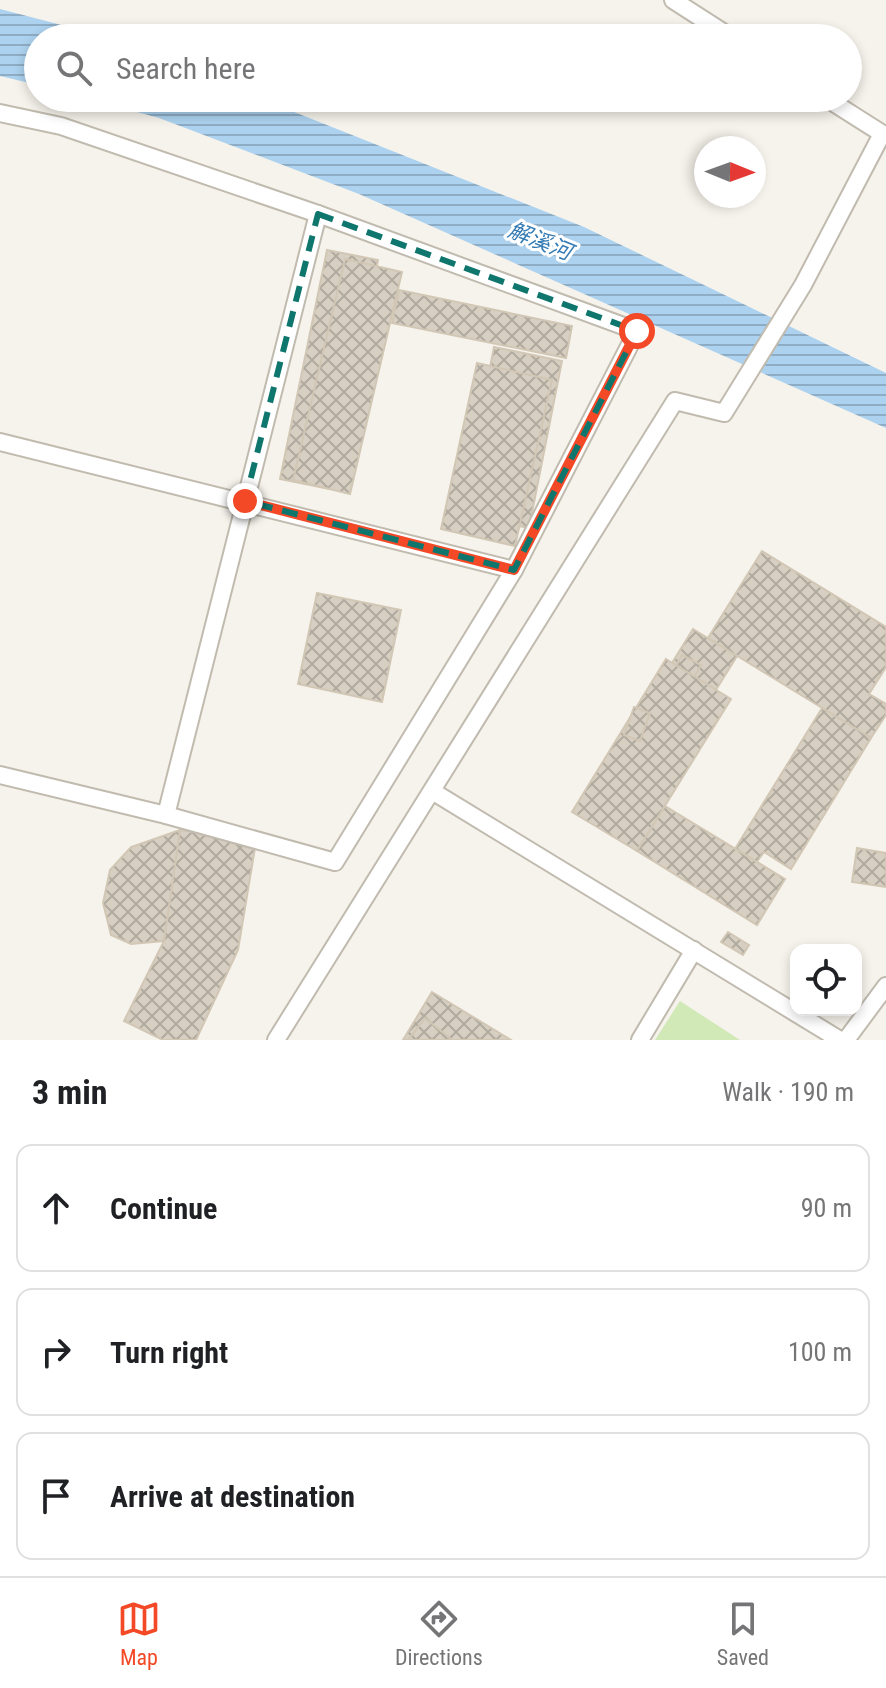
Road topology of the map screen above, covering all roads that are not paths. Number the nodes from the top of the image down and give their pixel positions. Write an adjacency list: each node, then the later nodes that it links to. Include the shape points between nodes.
1 (673, 0): 2 (street)
2 (710, 24)
3 (848, 112): 5 (street)
4 (0, 113): 6 (street, via 61,126)
5 (884, 135): 11 (street, via 803,285 724,413 675,401)
6 (318, 214): 8 (street); 9 (street, via 637,331)
7 (0, 442): 8 (street)
8 (245, 501): 9 (street); 12 (street)
9 (514, 570): 12 (street, via 335,862)
10 (0, 775): 12 (street)
11 (432, 791): 13 (street); 15 (street)
12 (166, 815)
13 (694, 950): 16 (street); 17 (street)
14 (886, 986): 17 (street)
15 (276, 1040)
16 (640, 1040)
17 (843, 1040)

